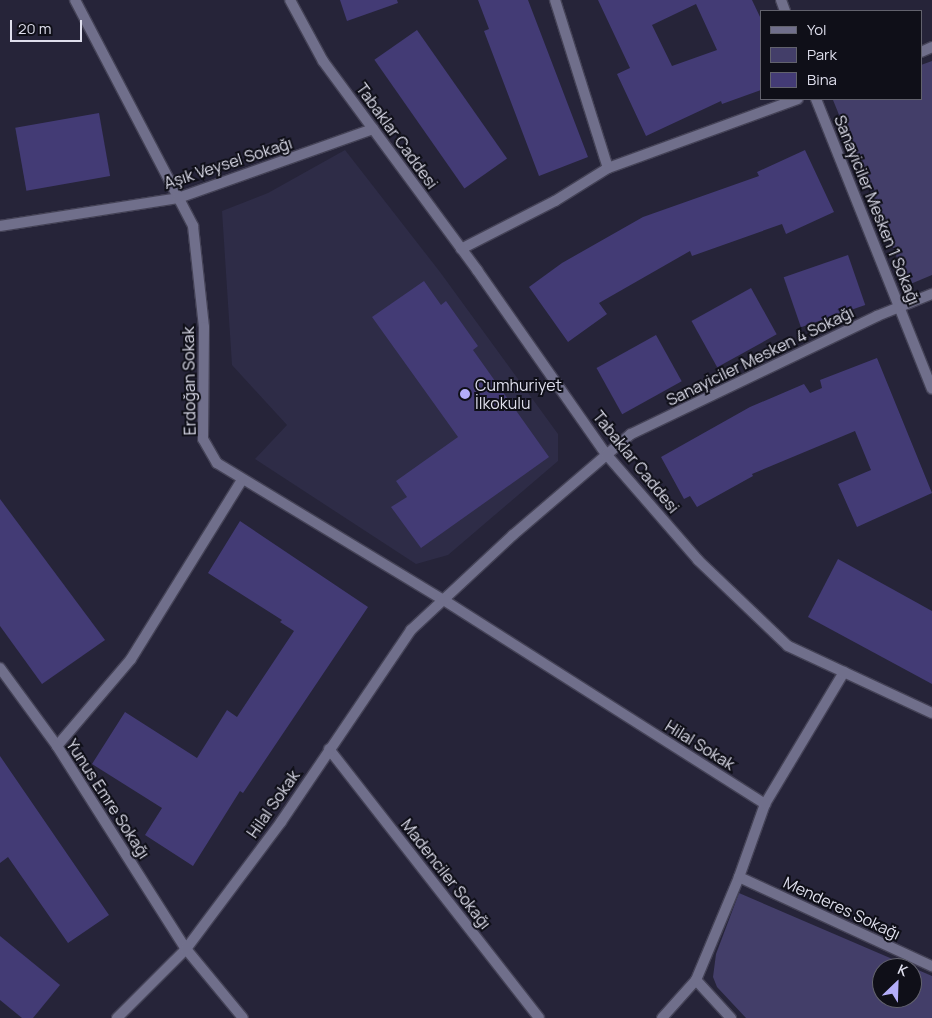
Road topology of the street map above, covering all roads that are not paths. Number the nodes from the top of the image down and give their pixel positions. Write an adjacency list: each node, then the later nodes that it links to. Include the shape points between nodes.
1 (75, 0): 8 (street, Erdoğan Sokak)
2 (290, 0): 6 (street, Tabaklar Caddesi, via 323,61)
3 (555, 0): 7 (street)
4 (795, 100): 7 (street)
5 (816, 100): 12 (street, Sanayiciler Mesken 1 Sokağı)
6 (373, 129): 8 (street, Aşık Veysel Sokağı); 10 (street, Tabaklar Caddesi)
7 (608, 168): 10 (street, via 555,201)
8 (178, 198): 9 (street, Aşık Veysel Sokağı); 15 (street, Erdoğan Sokak, via 193,226 197,254 204,327 203,439 217,463)
9 (0, 226)
10 (462, 249): 14 (street, Tabaklar Caddesi)
11 (932, 294): 12 (street, Sanayiciler Mesken 4 Sokağı)
12 (900, 306): 13 (street, Sanayiciler Mesken 1 Sokağı); 14 (street, Sanayiciler Mesken 4 Sokağı, via 631,434)
13 (932, 389)
14 (606, 454): 16 (street, Hilal Sokak); 18 (street, Tabaklar Caddesi, via 698,560 788,646)
15 (242, 480): 16 (street, Hilal Sokak, via 298,510); 20 (street, via 131,659)
16 (442, 599): 21 (street, Hilal Sokak, via 412,630); 22 (street, Hilal Sokak)
17 (0, 668): 20 (street, Yunus Emre Sokağı)
18 (844, 672): 19 (street, Tabaklar Caddesi); 22 (street)
19 (932, 713)
20 (58, 746): 24 (street, Yunus Emre Sokağı)
21 (329, 749): 24 (street, Hilal Sokak, via 281,822); 29 (street, Madenciler Sokağı)
22 (765, 804): 23 (street)
23 (740, 877): 25 (street, Menderes Sokağı); 26 (street)
24 (186, 949): 27 (street, Hilal Sokak); 28 (street, Yunus Emre Sokağı)
25 (932, 966)
26 (696, 980): 30 (street); 31 (street)
27 (117, 1018)
28 (244, 1018)
29 (539, 1018)
30 (662, 1018)
31 (731, 1018)

